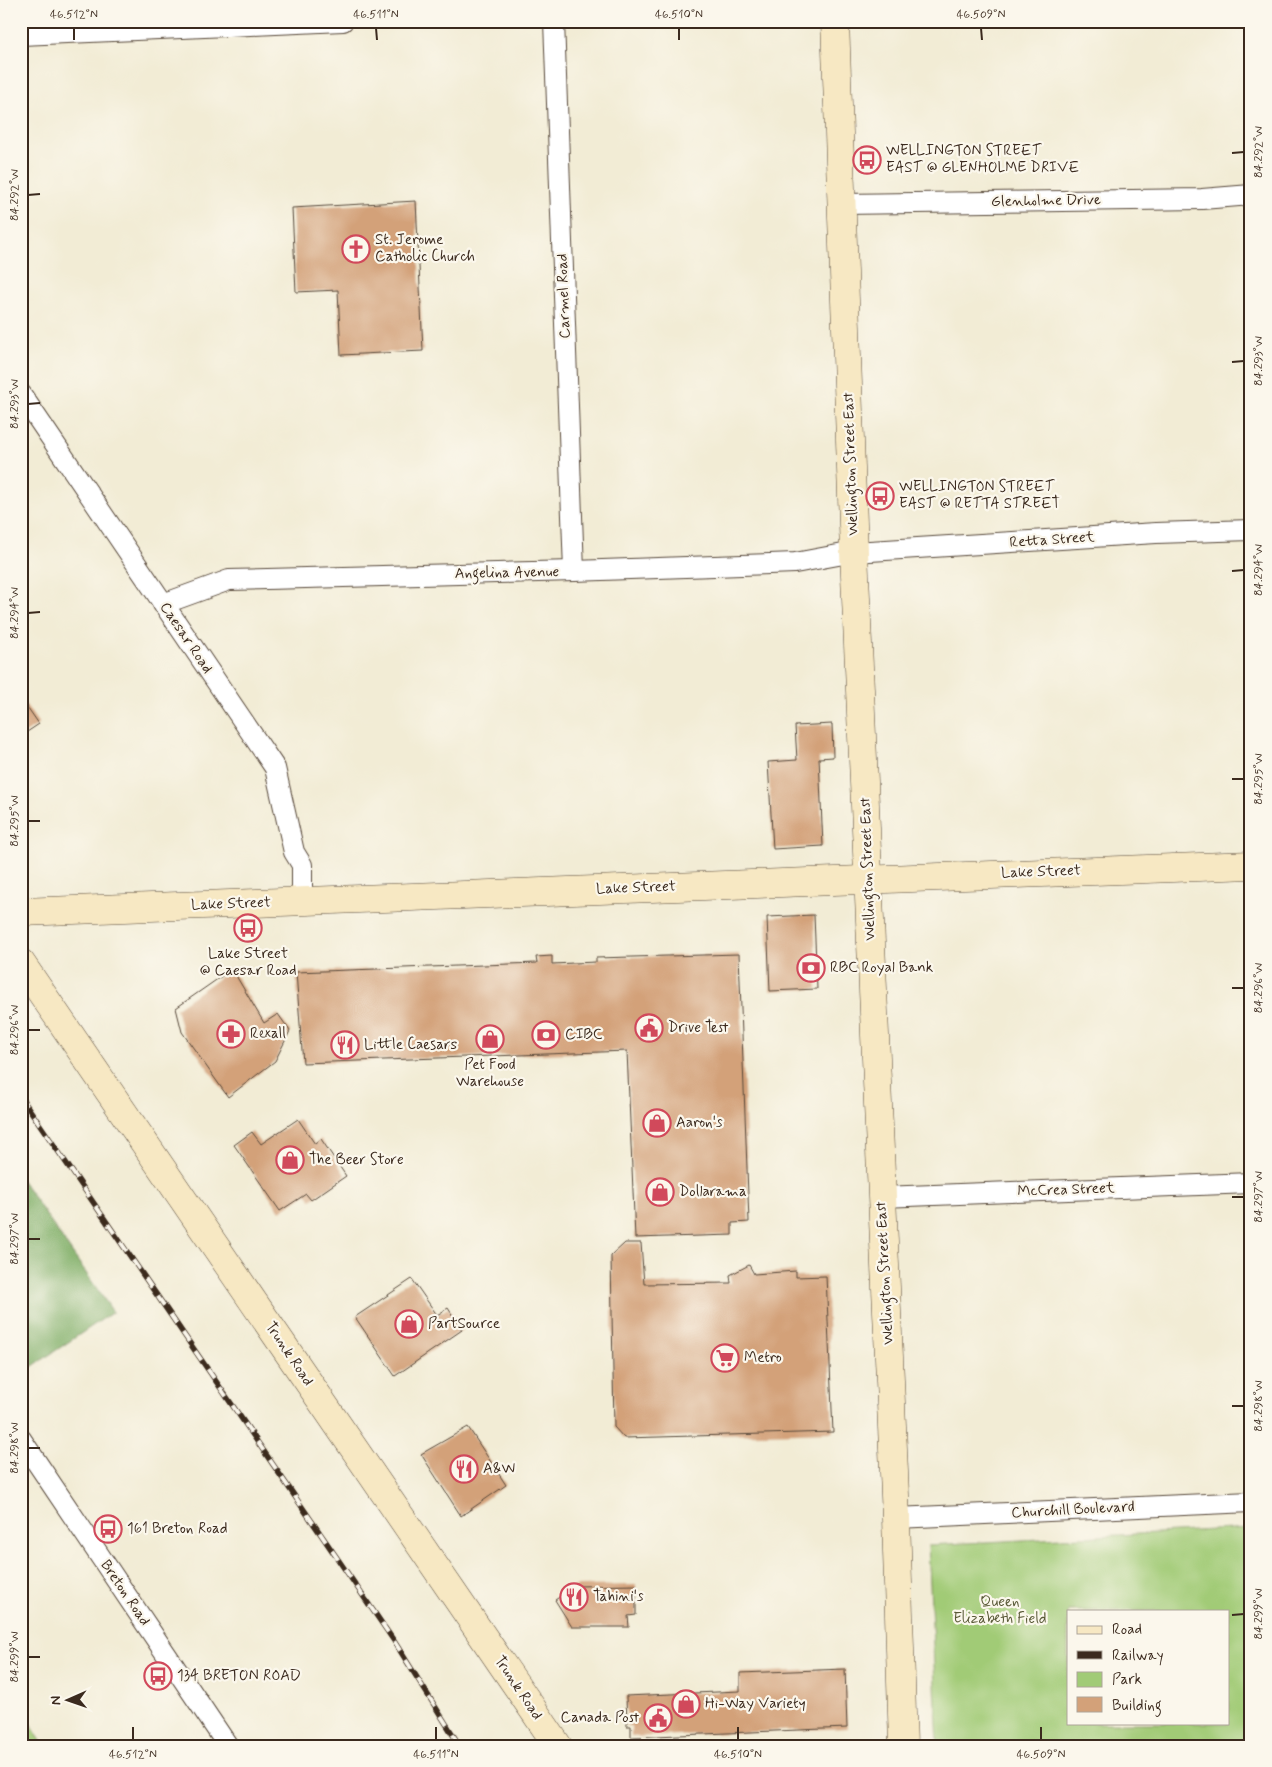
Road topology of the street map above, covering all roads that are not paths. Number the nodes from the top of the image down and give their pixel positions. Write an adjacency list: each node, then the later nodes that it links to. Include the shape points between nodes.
1 (343, 21): 4 (street)
2 (554, 21): 11 (street, Carmel Road)
3 (835, 21): 7 (main road, Wellington Street East)
4 (185, 25): 5 (street)
5 (21, 35)
6 (1251, 195): 7 (street, Glenholme Drive, via 1202,199)
7 (842, 204): 10 (main road, Wellington Street East)
8 (21, 394): 12 (street, Caesar Road)
9 (1251, 530): 10 (street, Retta Street)
10 (854, 552): 11 (street, Angelina Avenue, via 794,563); 14 (main road, Wellington Street East)
11 (574, 571): 12 (street, Angelina Avenue, via 229,580)
12 (163, 604): 15 (street, Caesar Road, via 275,768 294,852 302,865)
13 (1251, 865): 14 (main road, Lake Street)
14 (868, 879): 15 (main road, Lake Street); 19 (main road, Wellington Street East)
15 (302, 901): 16 (main road, Lake Street)
16 (21, 912)
17 (21, 963): 24 (main road, Trunk Road)
18 (1251, 1183): 19 (street, McCrea Street)
19 (882, 1197): 22 (main road, Wellington Street East)
20 (21, 1439): 23 (street, Breton Road)
21 (1251, 1502): 22 (street, Churchill Boulevard)
22 (896, 1518): 25 (main road, Wellington Street East)
23 (228, 1746)
24 (558, 1746)
25 (903, 1746)

